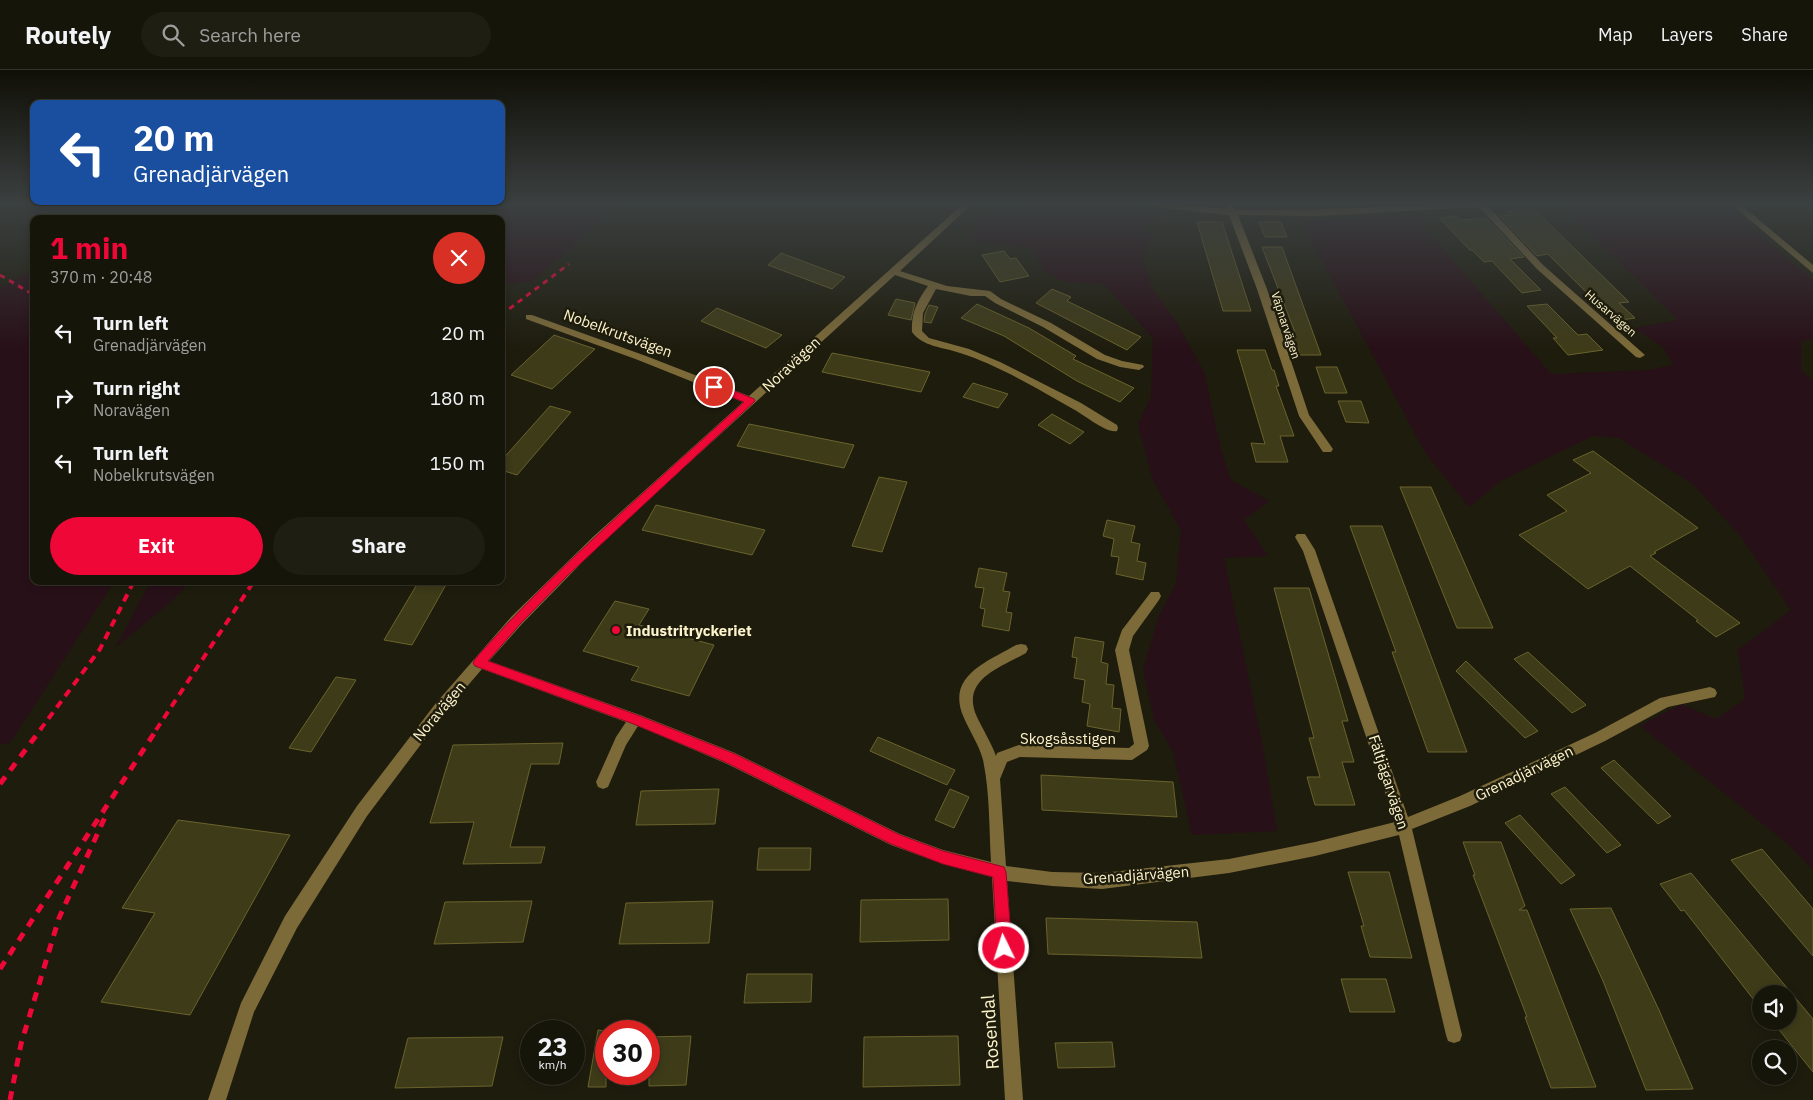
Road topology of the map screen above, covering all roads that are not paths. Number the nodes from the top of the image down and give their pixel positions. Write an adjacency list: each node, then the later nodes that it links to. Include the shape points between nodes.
1 (913, 252): 6 (street, Noravägen)
2 (1247, 252): 13 (street, Väpnarvägen, via 1304,416)
3 (1526, 252): 9 (street, Husarvägen)
4 (1792, 252): 5 (street)
5 (1813, 270)
6 (892, 271): 7 (street); 11 (street, Noravägen)
7 (933, 286): 10 (street, via 987,293 1101,357); 12 (street, via 919,306 916,321 916,332 925,340 996,364)
8 (530, 317): 11 (street, Nobelkrutsvägen)
9 (1640, 355)
10 (1139, 367)
11 (751, 401): 17 (street, Noravägen, via 565,571)
12 (1114, 428)
13 (1327, 449)
14 (1301, 537): 22 (street, Fältjägarvägen, via 1309,550)
15 (1155, 596): 20 (street, Skogsåsstigen, via 1127,634 1122,650 1142,746 1132,754 1019,751 1002,758)
16 (1021, 650): 20 (street, via 975,678 966,688 967,714 978,729 989,756)
17 (480, 663): 19 (street, Grenadjärvägen); 25 (street, Noravägen, via 418,736 362,811 291,922 247,1009)
18 (1710, 693): 22 (street, Grenadjärvägen, via 1665,702 1600,737)
19 (635, 720): 21 (street, via 621,741); 23 (street, Grenadjärvägen, via 730,758 896,840)
20 (993, 779): 23 (street)
21 (603, 782)
22 (1404, 826): 23 (street, Grenadjärvägen, via 1229,866 1158,875 1102,881); 24 (street, Fältjägarvägen)
23 (999, 872): 26 (street, Rosendal)
24 (1454, 1035)
25 (217, 1100)
26 (1014, 1100)

